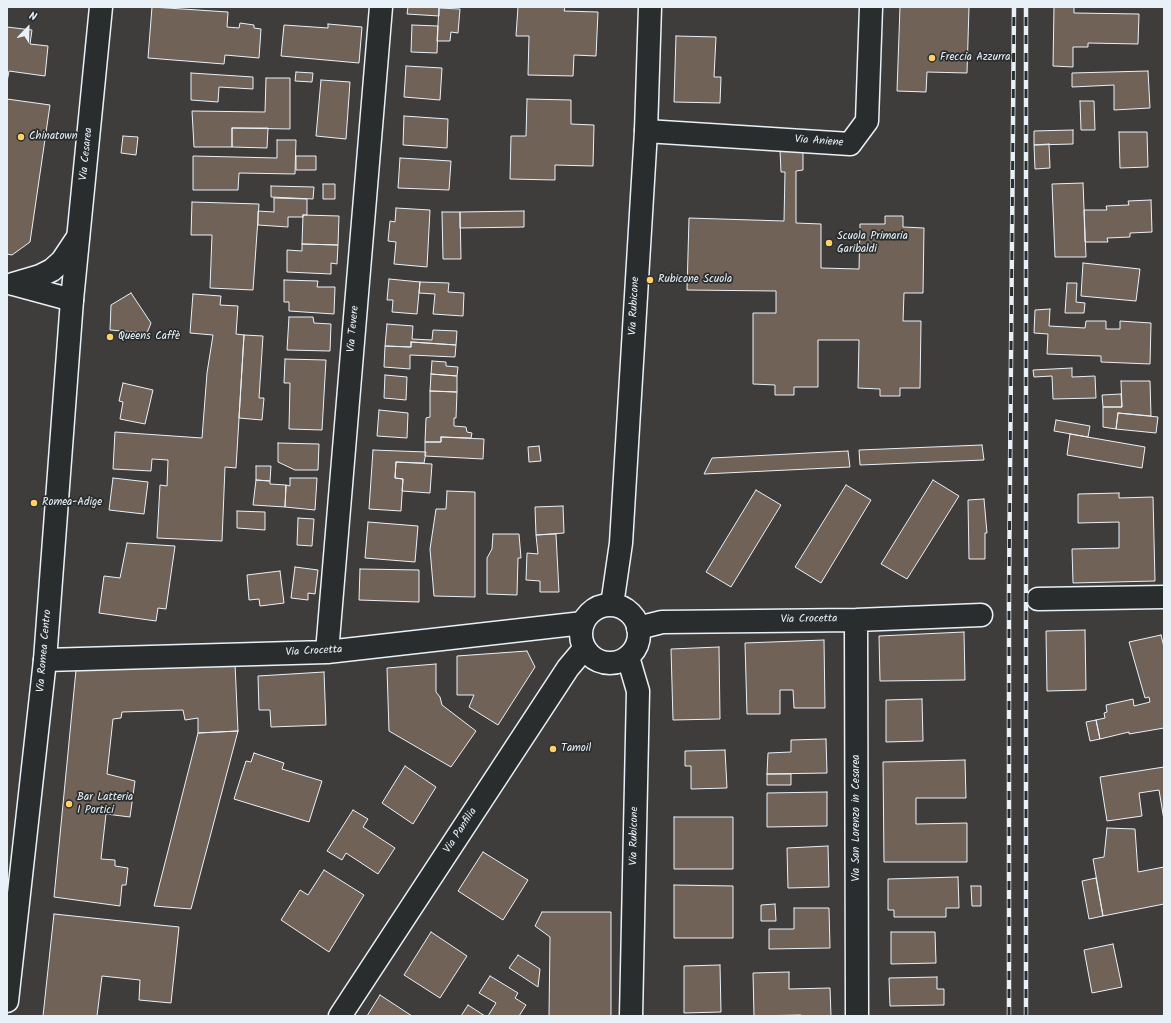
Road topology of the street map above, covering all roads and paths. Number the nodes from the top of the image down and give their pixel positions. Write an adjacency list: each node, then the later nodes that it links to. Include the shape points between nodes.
1 (101, 7): 6 (street, Via Cesarea)
2 (381, 7): 17 (street, Via Tevere)
3 (650, 7): 5 (street, Via Rubicone)
4 (871, 7): 5 (street, Via Aniene, via 867,121 850,144)
5 (646, 131): 11 (street, Via Rubicone, via 621,543)
6 (78, 237): 7 (street, via 62,261 52,270 40,276); 8 (street, Via Cesarea)
7 (10, 283): 8 (street)
8 (72, 300): 19 (street, Via Romea Centro)
9 (1164, 597): 10 (street)
10 (1038, 600)
11 (612, 605): 14 (street, via 595,609); 15 (street, via 629,613)
12 (981, 615): 13 (street, Via Crocetta)
13 (856, 620): 15 (street, Via Crocetta, via 662,622); 24 (street, Via San Lorenzo in Cesarea)
14 (583, 623): 16 (street, via 581,640); 17 (street, Via Crocetta)
15 (638, 628): 18 (street, via 637,644)
16 (584, 649): 18 (street, via 600,662 609,664); 22 (street, Via Panfilia, via 568,668)
17 (328, 652): 19 (street, Via Crocetta)
18 (628, 657): 23 (street, Via Rubicone, via 638,691)
19 (45, 660): 20 (street, Via Romea Centro)
20 (12, 908): 21 (street, Via Romea Centro)
21 (7, 1001)
22 (340, 1016)
23 (631, 1016)
24 (857, 1016)

